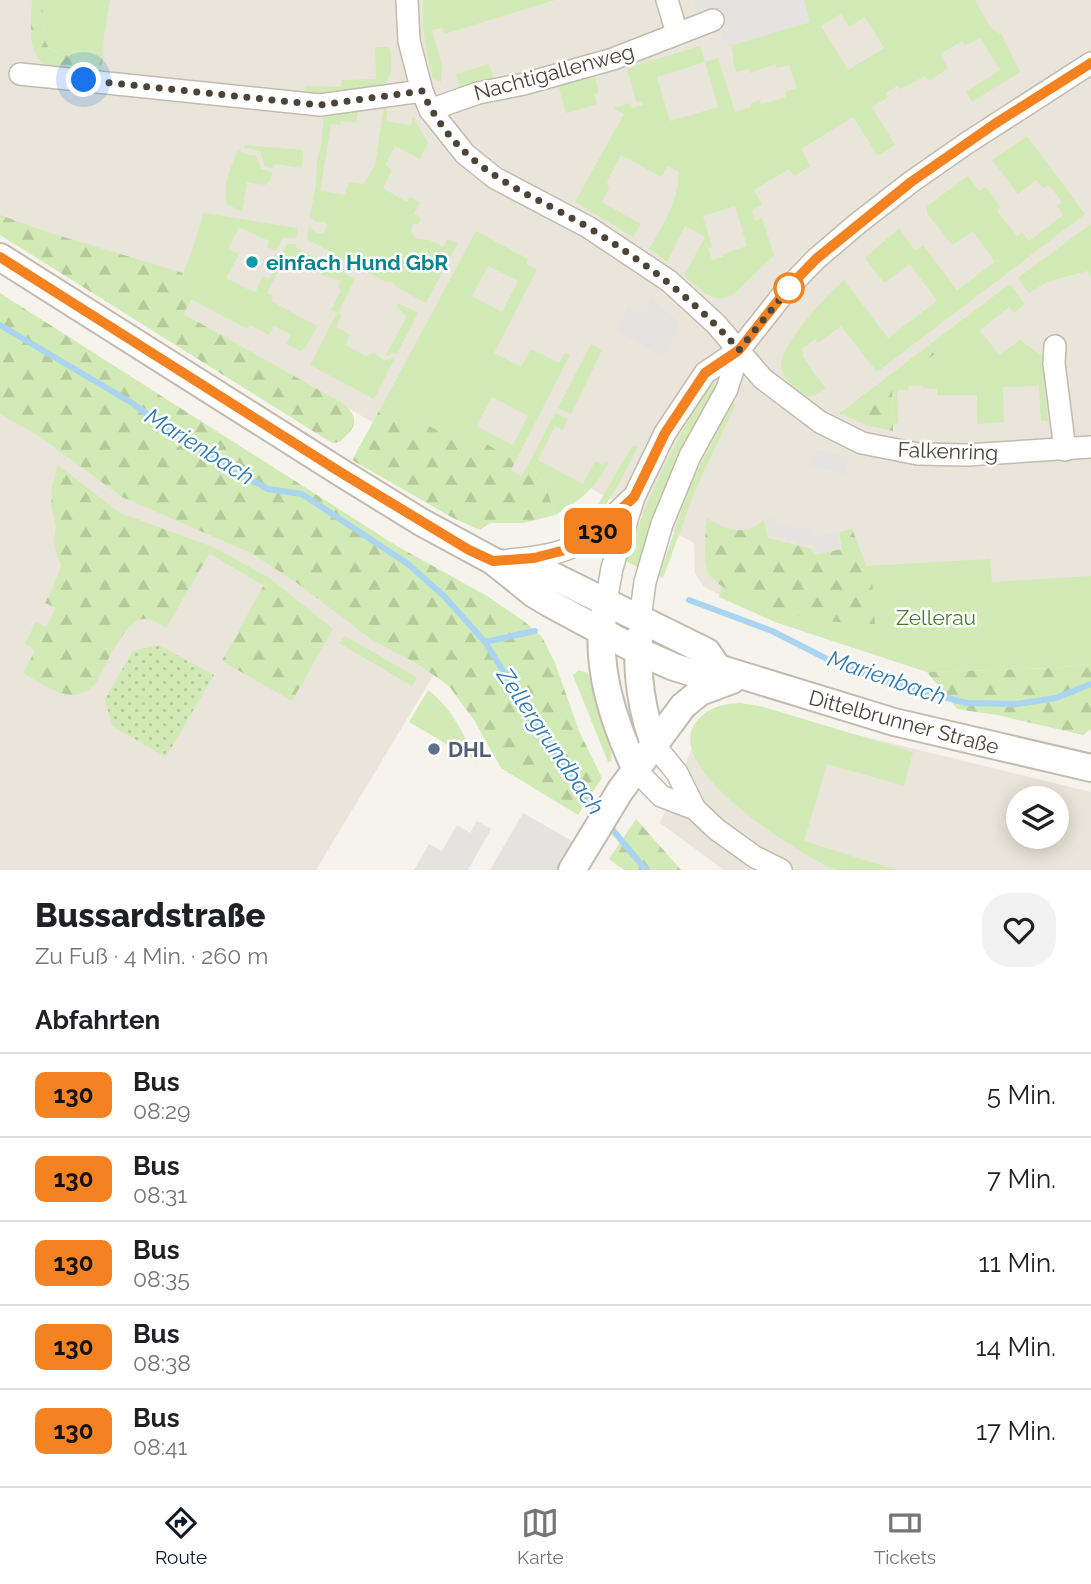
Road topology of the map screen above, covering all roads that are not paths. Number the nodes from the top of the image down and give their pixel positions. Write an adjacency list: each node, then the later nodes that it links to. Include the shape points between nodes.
1 (407, 0): 7 (street, via 409,41)
2 (667, 0): 4 (street)
3 (713, 20): 4 (street, Nachtigallenweg)
4 (677, 33): 7 (street, Nachtigallenweg, via 613,59 524,84)
5 (1091, 63): 10 (street, via 921,175 841,237 788,288)
6 (20, 74): 7 (street, Nachtigallenweg, via 320,105)
7 (426, 101): 10 (street, Falkenring, via 449,136 483,169 588,228 669,281)
8 (0, 257): 14 (street, Dittelbrunner Straße, via 340,472)
9 (1055, 346): 12 (street)
10 (739, 350): 12 (street, Falkenring, via 762,378 804,411 862,443 918,454); 13 (street, via 705,373 665,433); 16 (street, via 727,390 690,456 662,524)
11 (1091, 447): 12 (street, Falkenring)
12 (1065, 450)
13 (634, 497): 14 (street, via 573,548 534,558); 15 (street)
14 (493, 561): 15 (street, Dittelbrunner Straße, via 545,572); 17 (street, Dittelbrunner Straße, via 534,594)
15 (606, 601): 16 (street, Dittelbrunner Straße); 17 (street)
16 (640, 619): 18 (street); 19 (street, Dittelbrunner Straße, via 707,652)
17 (601, 632): 18 (street, Dittelbrunner Straße); 23 (street, via 606,688)
18 (638, 651): 19 (street, Dittelbrunner Straße, via 697,674); 21 (street, via 647,724)
19 (718, 668): 20 (street, Dittelbrunner Straße)
20 (744, 676): 21 (street, via 690,699); 22 (street, Dittelbrunner Straße, via 894,722)
21 (656, 746): 23 (street); 24 (street, via 677,773)
22 (1091, 768)
23 (636, 770): 24 (street, via 661,796); 25 (street)
24 (695, 809): 26 (street, via 755,857)
25 (572, 870)
26 (781, 870)

